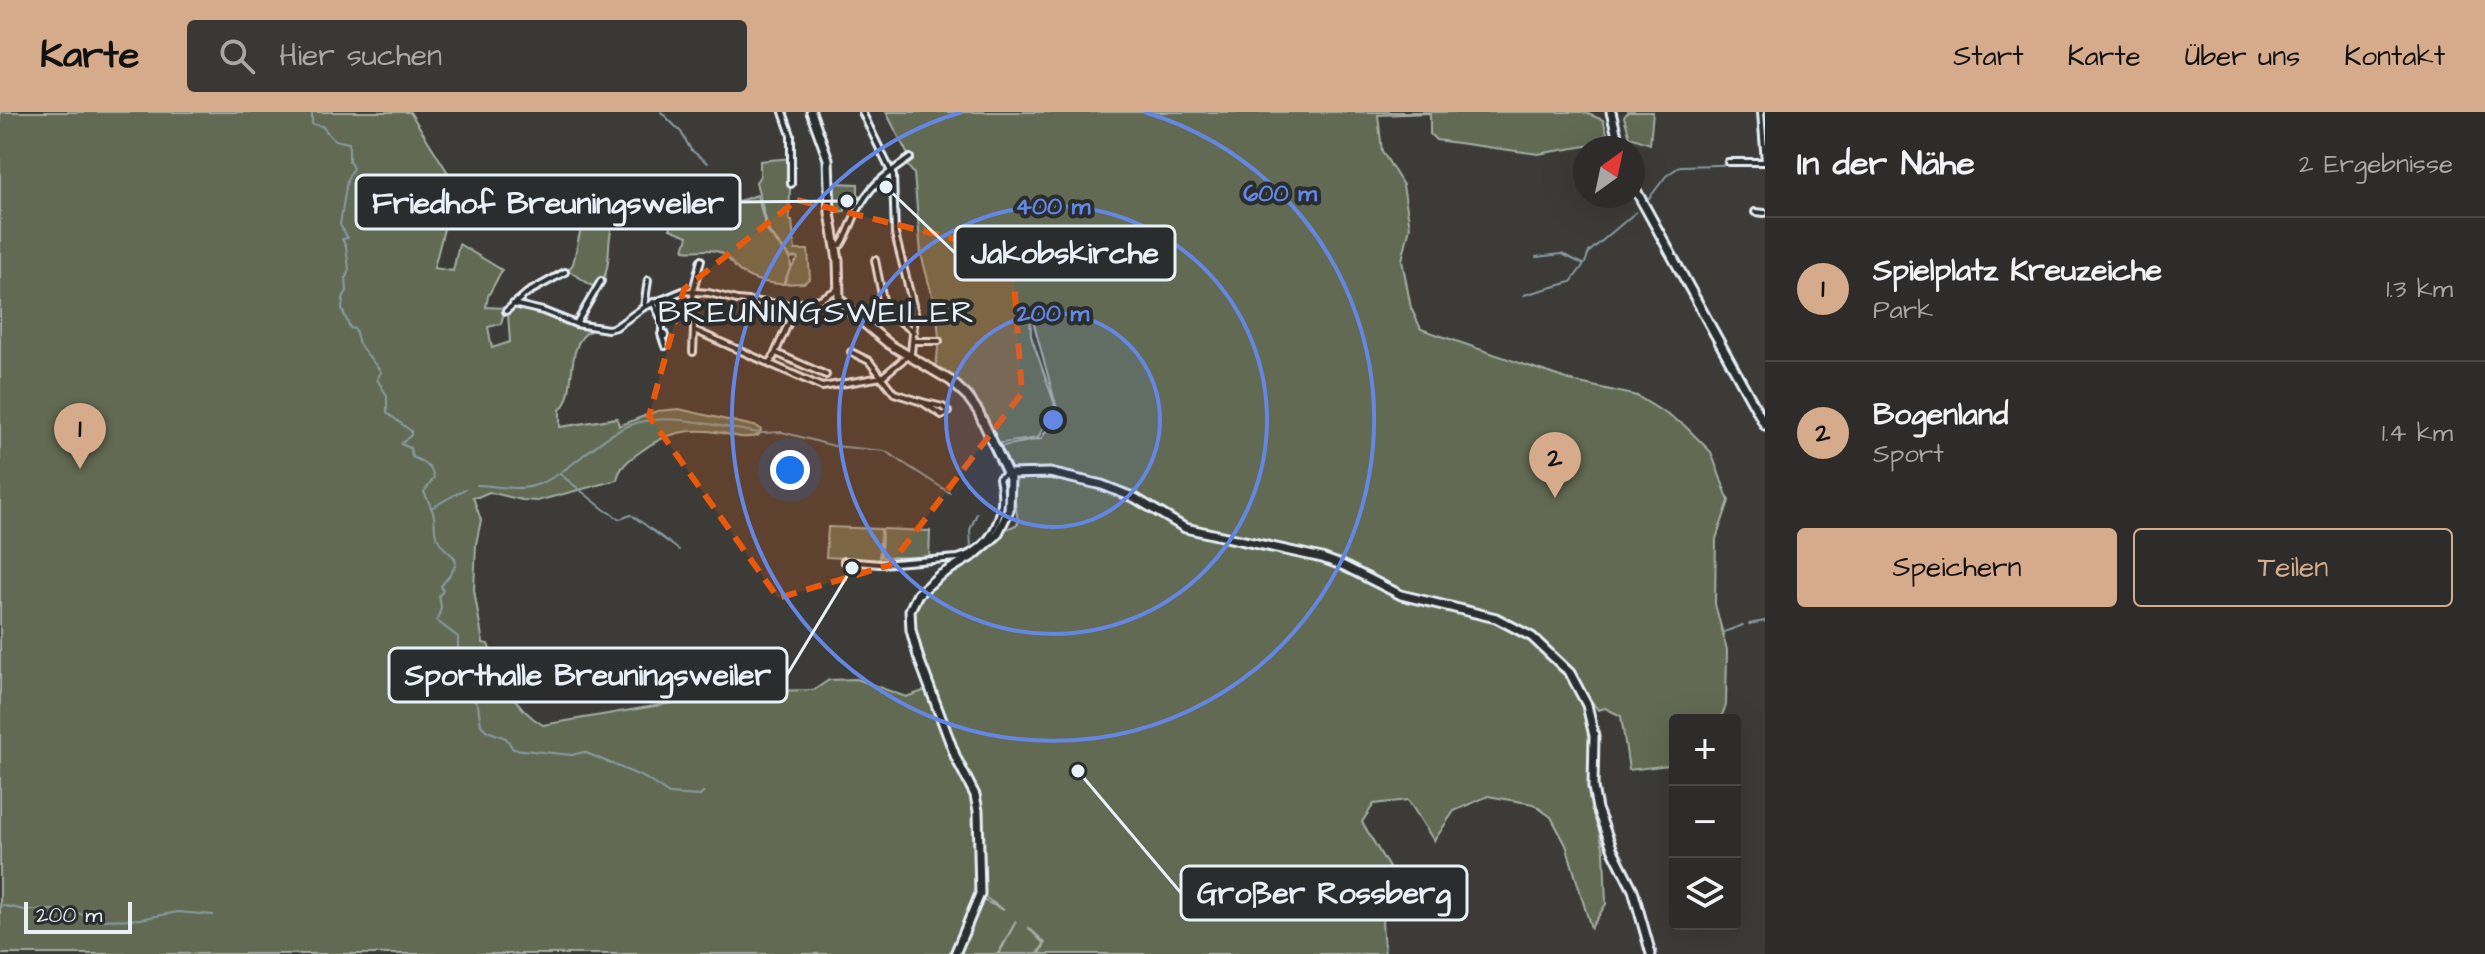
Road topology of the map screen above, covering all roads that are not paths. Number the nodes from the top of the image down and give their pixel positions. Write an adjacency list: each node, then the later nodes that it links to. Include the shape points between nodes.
1 (783, 112): 11 (street, via 791,135)
2 (811, 112): 15 (street, via 828,159)
3 (862, 112): 10 (street)
4 (1611, 112): 6 (street)
5 (1761, 112): 9 (street)
6 (1617, 136)
7 (910, 158): 10 (street)
8 (1728, 162): 9 (street)
9 (1765, 162)
10 (891, 170): 15 (street, via 870,190 847,236); 30 (street, via 893,223 913,301)
11 (791, 184)
12 (1645, 207): 42 (street)
13 (1755, 212): 14 (street)
14 (1765, 213)
15 (836, 246): 21 (street)
16 (701, 260): 22 (street)
17 (875, 260): 30 (street, via 885,310)
18 (565, 272): 24 (street)
19 (648, 280): 26 (street)
20 (601, 281): 28 (street)
21 (838, 289): 25 (street); 37 (street, via 851,312)
22 (693, 291): 23 (street); 25 (street); 29 (street)
23 (653, 302): 26 (street); 33 (street)
24 (513, 304): 27 (street); 28 (street)
25 (792, 305): 36 (street)
26 (644, 307): 28 (street, via 616,327)
27 (506, 311)
28 (576, 324)
29 (694, 330): 34 (street); 38 (street)
30 (914, 332): 31 (street)
31 (914, 341): 32 (street); 37 (street)
32 (939, 341)
33 (665, 346)
34 (693, 352)
35 (851, 352): 40 (street, via 869,361)
36 (776, 353): 38 (street); 39 (street)
37 (908, 357): 40 (street); 43 (street, via 967,396)
38 (770, 365): 40 (street, via 822,387)
39 (826, 375)
40 (882, 377): 41 (street, via 894,393)
41 (922, 402): 41 (street, via 940,414 947,414 946,408)
42 (1765, 425)
43 (1008, 474): 44 (street, via 999,478 999,520 980,546 963,556 880,564); 45 (street, via 1010,504 1003,526 974,555 934,580 914,600 909,614 918,656 978,811 980,894); 46 (street, via 1050,473 1102,485 1185,528 1322,558 1401,595 1496,618 1549,651 1570,673 1587,705 1594,736 1594,795 1633,890)
44 (844, 561)
45 (955, 954)
46 (1651, 954)

